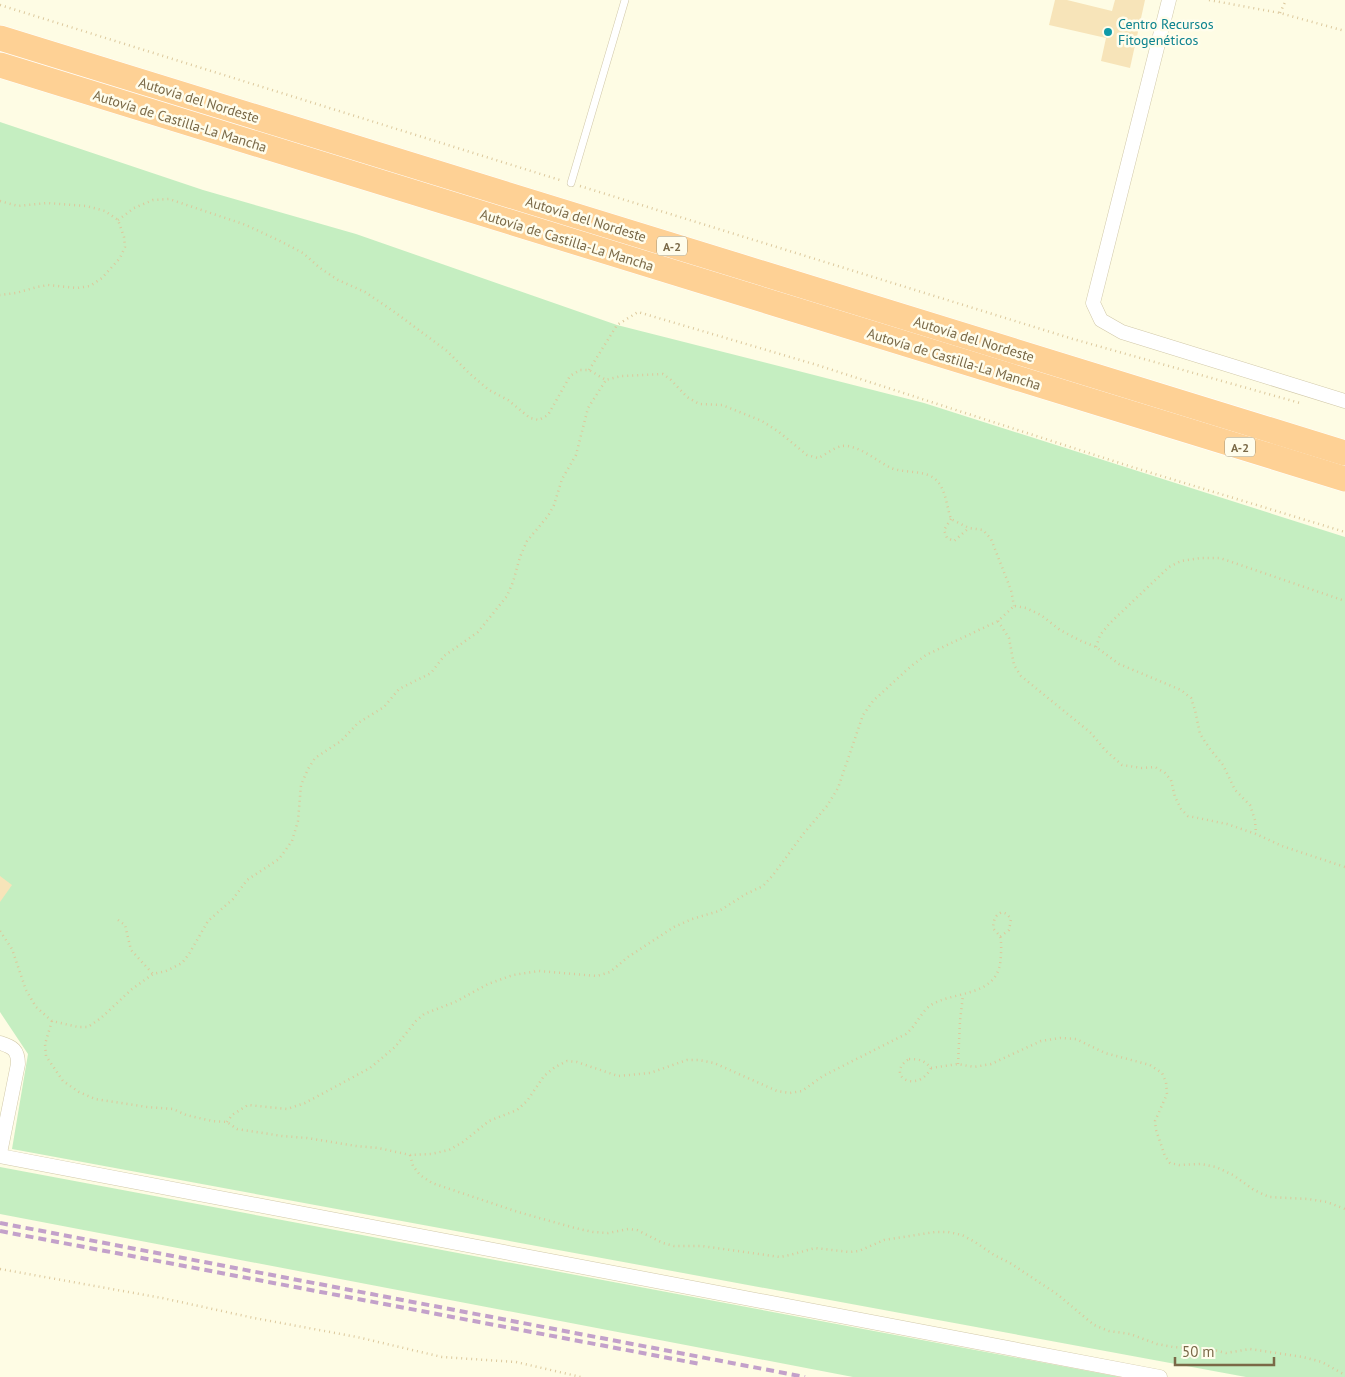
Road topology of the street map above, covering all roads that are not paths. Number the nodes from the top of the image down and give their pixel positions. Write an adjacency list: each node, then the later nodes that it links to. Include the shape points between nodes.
1 (626, 0): 5 (lane)
2 (1169, 0): 6 (street, via 1093,303 1101,320 1122,332)
3 (0, 38): 7 (highway, Autovía del Nordeste / A-2)
4 (0, 65): 8 (highway, Autovía de Castilla-La Mancha / A-2)
5 (571, 183)
6 (1345, 401)
7 (1345, 453)
8 (1345, 479)
9 (0, 1043): 10 (street, via 14,1049 18,1064)
10 (0, 1155): 11 (street)
11 (1160, 1377)

